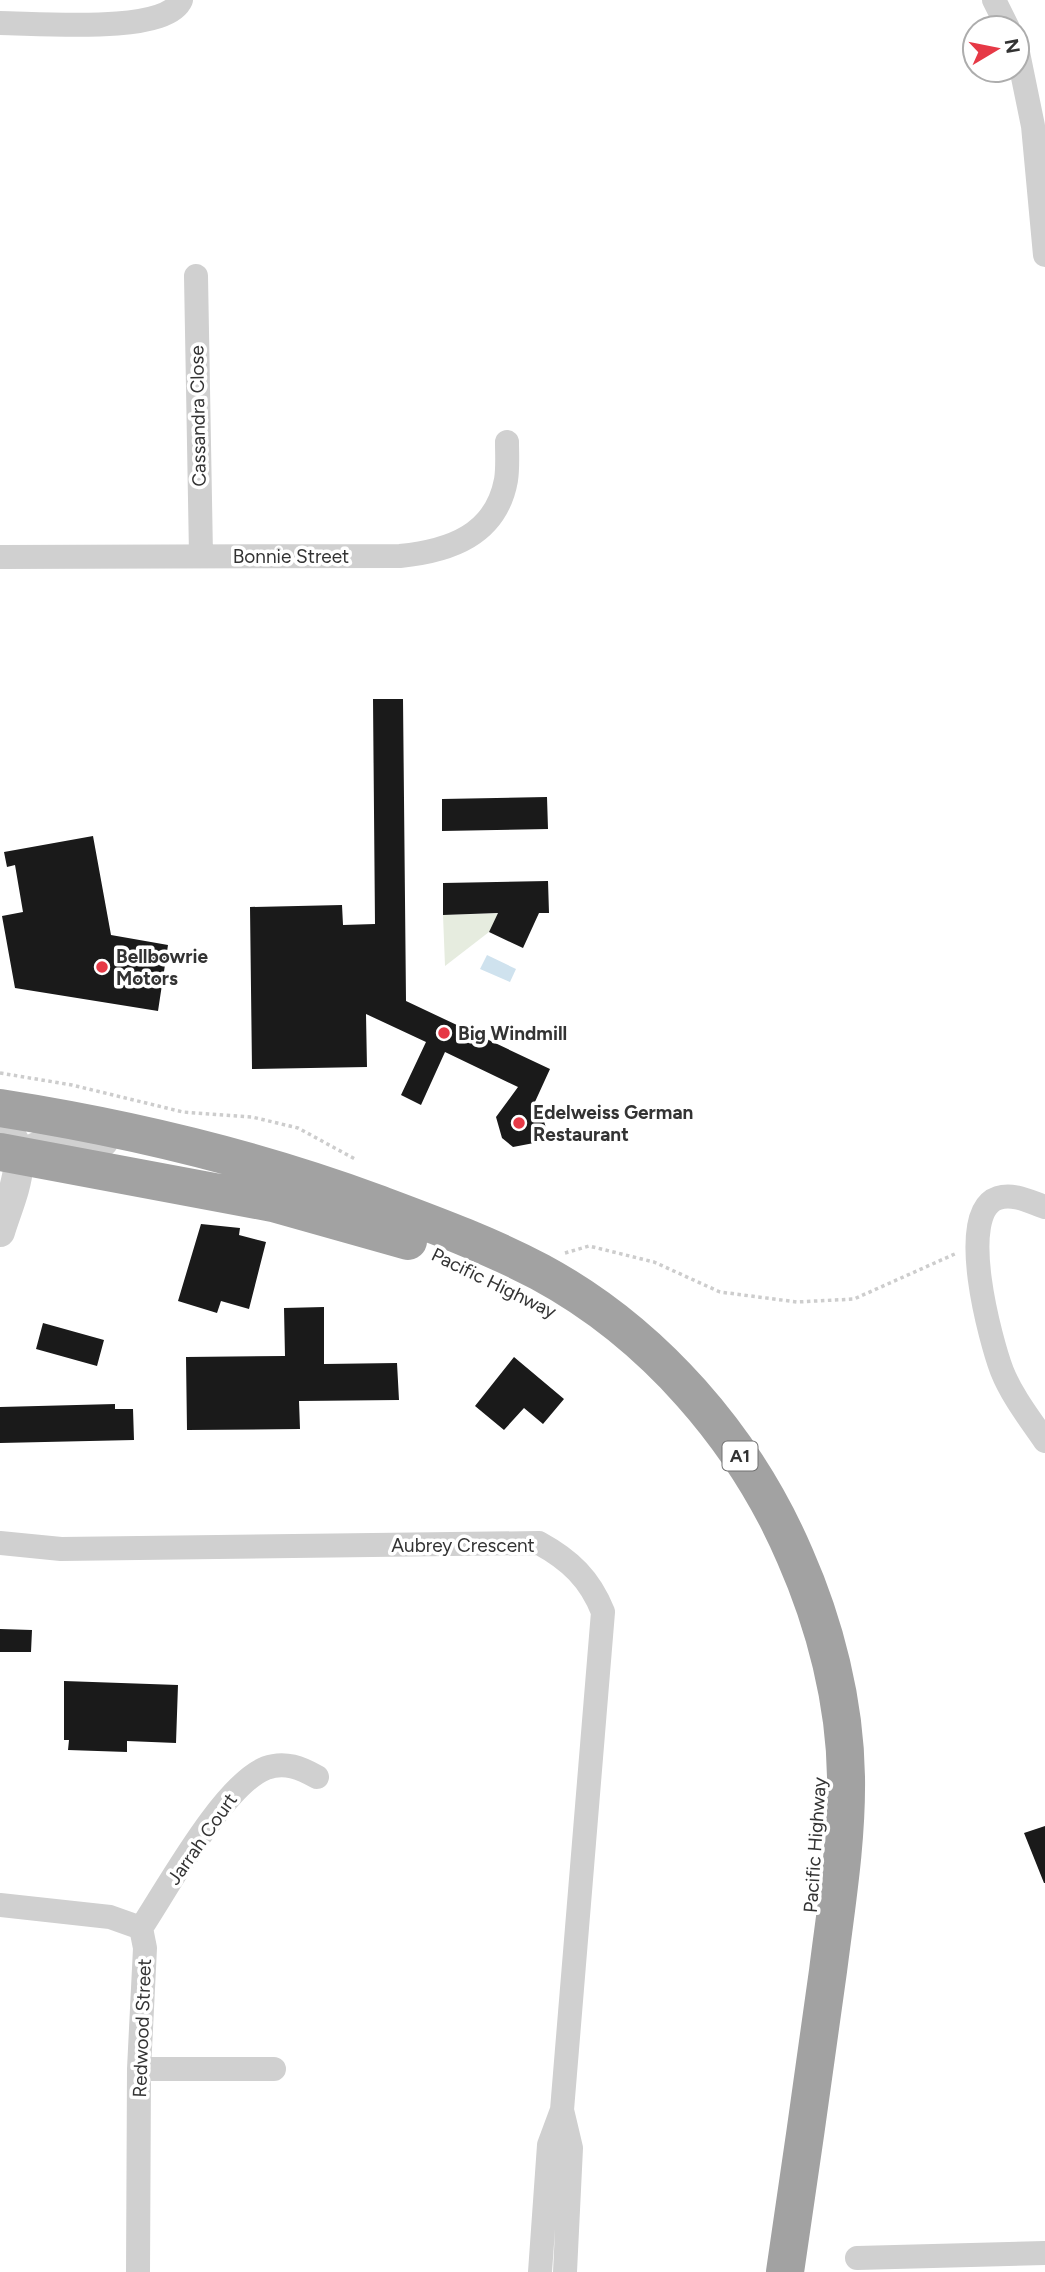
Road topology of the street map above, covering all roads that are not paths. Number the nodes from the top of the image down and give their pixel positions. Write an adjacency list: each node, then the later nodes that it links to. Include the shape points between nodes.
1 (181, 0): 2 (street, via 175,10 155,19)
2 (0, 23)
3 (1024, 84): 4 (street, via 1033,125)
4 (1045, 255)
5 (196, 276): 7 (street, Cassandra Close)
6 (507, 442): 7 (street, Bonnie Street, via 506,480 494,514 483,528 449,548 400,556)
7 (201, 555): 8 (street, Bonnie Street)
8 (0, 557)
9 (0, 1108): 11 (highway, Pacific Highway / A1)
10 (7, 1144): 11 (street, Pacific Highway, via 63,1138 130,1146); 13 (street); 27 (highway, Pacific Highway / A1, via 320,1214 401,1238 494,1279 537,1300 612,1351 664,1400 722,1474 766,1550 797,1630 821,1770 817,1864)
11 (193, 1146): 28 (highway, Pacific Highway / A1, via 286,1172 415,1217 468,1238 562,1286 625,1331 709,1412 786,1534 822,1630 841,1721 846,1775 841,1865)
12 (1045, 1207): 14 (street, via 1018,1197 996,1198 982,1216 978,1244 991,1339 1003,1374)
13 (0, 1232)
14 (1045, 1441)
15 (0, 1543): 21 (street, Aubrey Crescent, via 61,1549 539,1543 577,1568 593,1588 603,1612)
16 (317, 1777): 18 (street, Jarrah Court, via 284,1765 250,1777 230,1796)
17 (0, 1905): 18 (street, via 110,1917)
18 (141, 1928): 20 (street, Redwood Street, via 145,1948)
19 (274, 2068): 20 (street)
20 (139, 2069): 24 (street, Redwood Street)
21 (562, 2110): 25 (street, Aubrey Crescent, via 549,2145); 26 (street, Aubrey Crescent, via 571,2148)
22 (1045, 2253): 23 (street)
23 (857, 2258)
24 (138, 2272)
25 (540, 2272)
26 (565, 2272)
27 (760, 2272)
28 (785, 2272)

